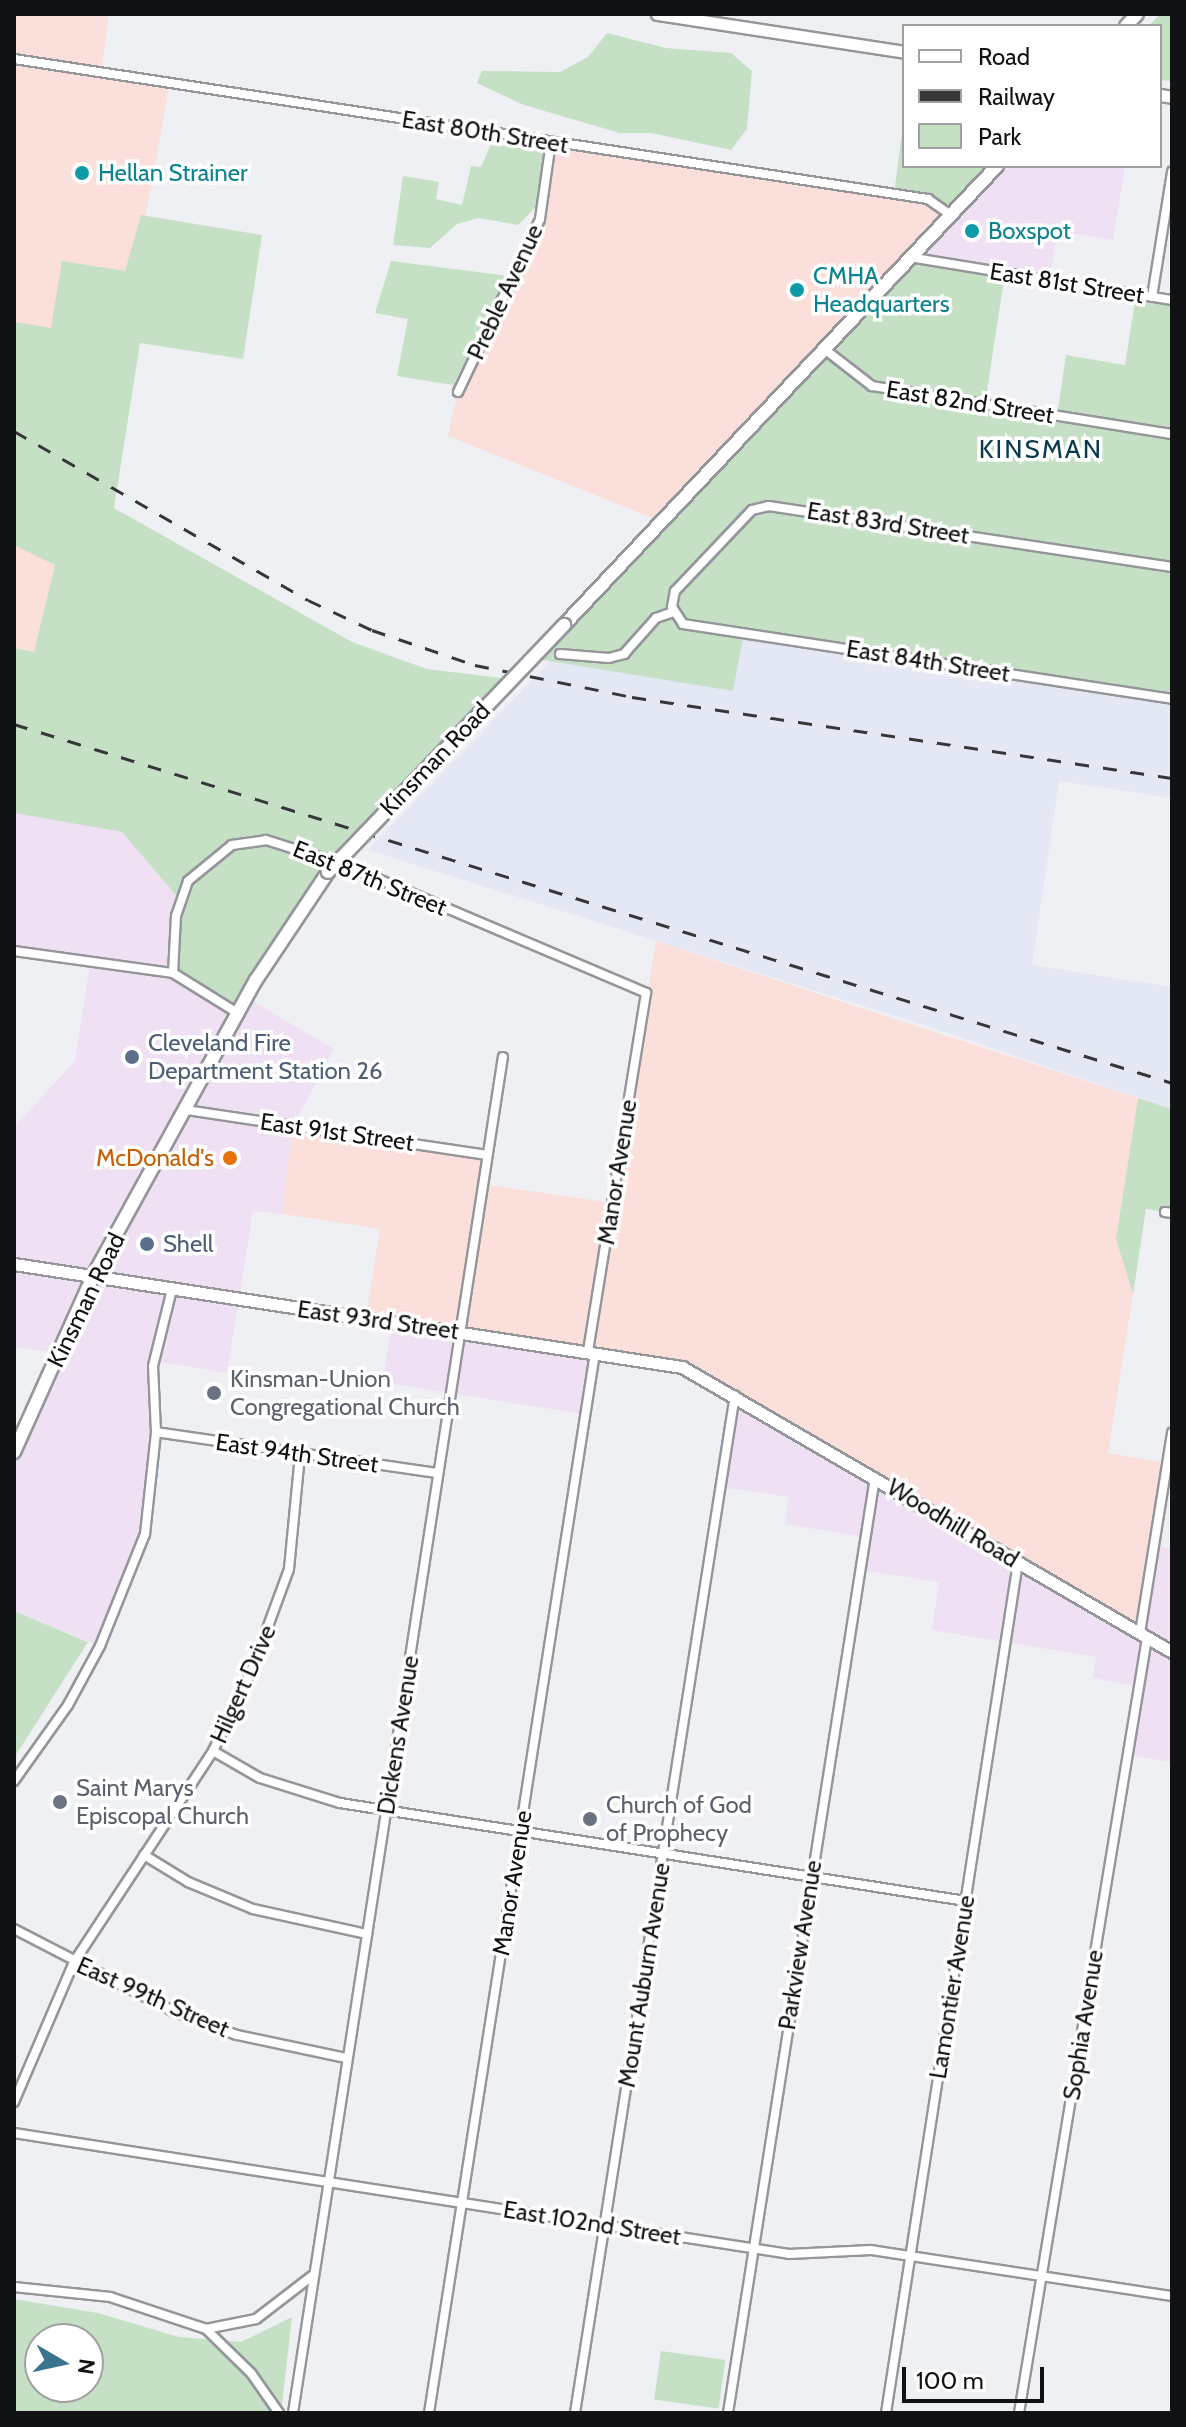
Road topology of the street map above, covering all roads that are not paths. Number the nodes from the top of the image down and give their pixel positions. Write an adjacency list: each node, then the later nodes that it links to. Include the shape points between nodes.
1 (657, 14): 2 (main road)
2 (902, 52)
3 (14, 59): 4 (street, East 80th Street)
4 (551, 142): 7 (street, East 80th Street, via 928,199); 12 (street, Preble Avenue, via 540,219)
5 (995, 168): 7 (main road, Kinsman Road)
6 (1172, 172): 9 (street)
7 (952, 216): 8 (main road, Kinsman Road)
8 (915, 258): 9 (street, East 81st Street); 11 (main road, Kinsman Road)
9 (1152, 297): 10 (street, East 81st Street)
10 (1172, 300)
11 (827, 351): 13 (street, East 82nd Street, via 872,386); 21 (main road, Kinsman Road, bridge, via 328,872 291,923)
12 (458, 392)
13 (1172, 434)
14 (1172, 567): 15 (street, East 83rd Street, via 760,506 675,591)
15 (673, 612): 16 (street, via 656,618 624,654); 17 (street, East 84th Street, via 683,624)
16 (560, 654)
17 (1172, 699)
18 (14, 951): 19 (street)
19 (173, 973): 20 (street, East 87th Street, via 176,916 188,881 232,845 266,840 345,865); 21 (street)
20 (646, 993): 29 (street, Manor Avenue)
21 (239, 1014): 23 (main road, Kinsman Road)
22 (503, 1057): 24 (street, Dickens Avenue)
23 (186, 1110): 24 (street, East 91st Street); 26 (main road, Kinsman Road)
24 (487, 1155): 28 (street, Dickens Avenue)
25 (14, 1264): 26 (main road, East 93rd Street)
26 (93, 1276): 27 (main road, East 93rd Street); 31 (main road, Kinsman Road)
27 (172, 1289): 28 (main road, East 93rd Street); 32 (street, via 153,1366)
28 (459, 1332): 29 (main road, East 93rd Street); 36 (street, Dickens Avenue)
29 (591, 1352): 30 (main road, East 93rd Street, via 682,1367); 44 (street, Manor Avenue)
30 (735, 1394): 37 (main road, Woodhill Road); 45 (street, Mount Auburn Avenue)
31 (19, 1429): 34 (main road, Kinsman Road)
32 (156, 1432): 35 (street, East 94th Street); 42 (street, via 145,1534 125,1593 68,1705)
33 (1172, 1437): 39 (street, Sophia Avenue)
34 (14, 1452)
35 (300, 1455): 36 (street, East 94th Street); 41 (street, Hilgert Drive, via 295,1539 281,1596)
36 (438, 1473): 43 (street, Dickens Avenue)
37 (875, 1477): 38 (main road, Woodhill Road); 47 (street, Parkview Avenue)
38 (1018, 1562): 39 (main road, Woodhill Road); 48 (street, Lamontier Avenue)
39 (1144, 1636): 40 (main road, Woodhill Road); 61 (street, Sophia Avenue)
40 (1172, 1652)
41 (213, 1751): 43 (street, via 260,1778 307,1795); 46 (street, Hilgert Drive)
42 (14, 1781)
43 (387, 1809): 44 (street); 50 (street, Dickens Avenue)
44 (520, 1830): 45 (street); 56 (street, Manor Avenue)
45 (664, 1853): 47 (street); 57 (street, Mount Auburn Avenue)
46 (144, 1855): 50 (street, via 188,1882 253,1909); 51 (street, Hilgert Drive)
47 (811, 1876): 48 (street); 58 (street, Parkview Avenue)
48 (966, 1901): 59 (street, Lamontier Avenue)
49 (14, 1929): 51 (street, East 99th Street)
50 (367, 1934): 52 (street, Dickens Avenue)
51 (74, 1962): 52 (street, East 99th Street, via 173,2011 237,2035); 53 (street, Hilgert Drive)
52 (346, 2058): 55 (street, Dickens Avenue)
53 (14, 2102)
54 (14, 2133): 55 (street, East 102nd Street)
55 (326, 2181): 56 (street, East 102nd Street); 60 (street, Dickens Avenue)
56 (462, 2203): 57 (street, East 102nd Street); 67 (street, Manor Avenue)
57 (604, 2225): 58 (street, East 102nd Street); 68 (street, Mount Auburn Avenue)
58 (754, 2249): 59 (street, East 102nd Street, via 800,2254 871,2250); 69 (street, Parkview Avenue)
59 (911, 2256): 61 (street, East 102nd Street); 70 (street, Lamontier Avenue)
60 (313, 2275): 64 (street, via 256,2319); 66 (street, Dickens Avenue)
61 (1042, 2276): 63 (street, East 102nd Street); 71 (street, Sophia Avenue)
62 (14, 2287): 64 (street, via 110,2297)
63 (1172, 2296)
64 (206, 2329): 65 (street, via 251,2373)
65 (279, 2413)
66 (293, 2413)
67 (429, 2413)
68 (575, 2413)
69 (728, 2413)
70 (886, 2413)
71 (1019, 2413)

